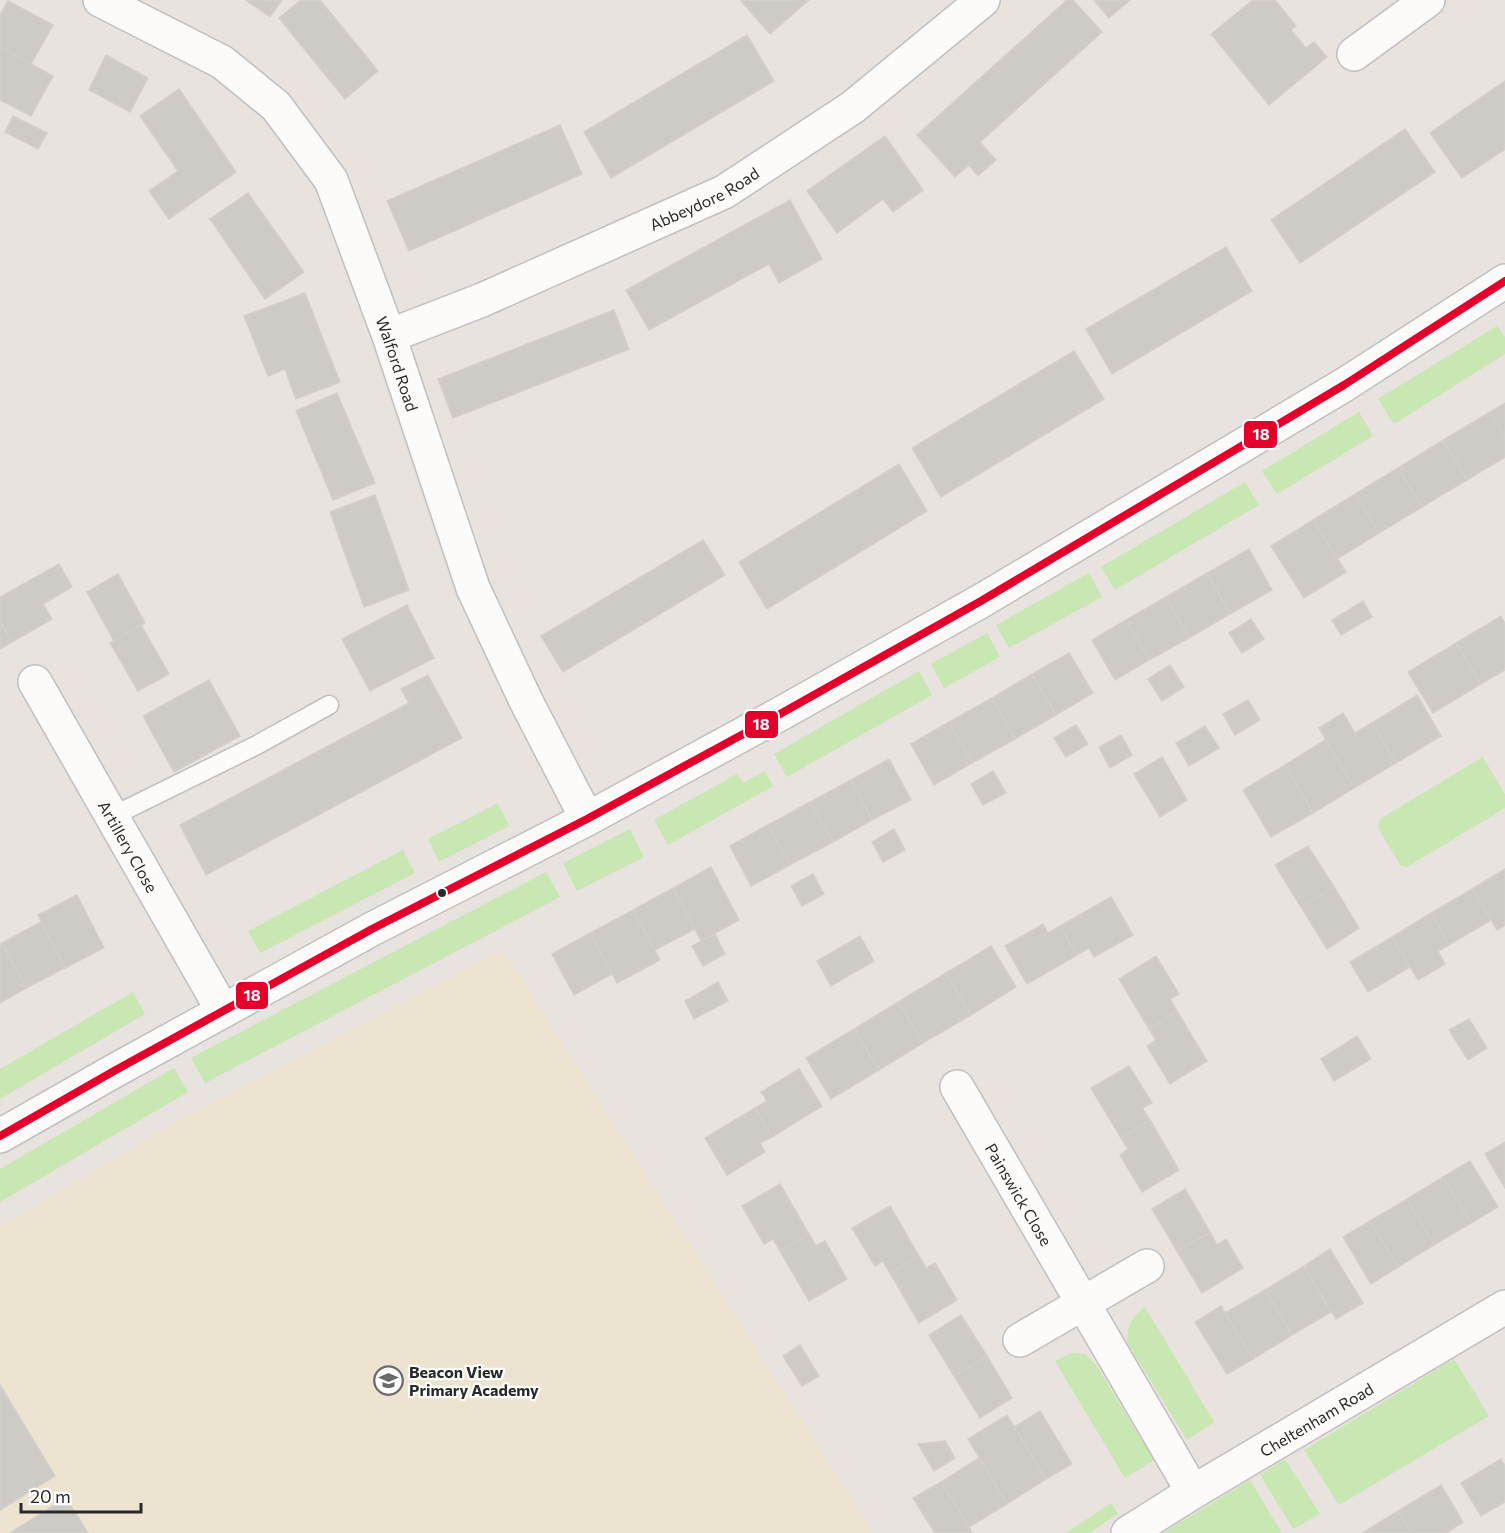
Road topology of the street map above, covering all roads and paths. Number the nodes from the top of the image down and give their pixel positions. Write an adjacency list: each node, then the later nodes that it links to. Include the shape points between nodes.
1 (100, 0): 6 (street, Walford Road, via 222,62 276,106 331,180)
2 (983, 0): 6 (street, Abbeydore Road, via 854,107 724,192 482,300)
3 (1428, 0): 4 (street)
4 (1354, 54)
5 (1505, 281): 10 (street, via 1344,385 981,601)
6 (389, 336): 10 (street, Walford Road, via 473,588)
7 (35, 682): 9 (street, Artillery Close)
8 (329, 705): 9 (lane)
9 (111, 817): 11 (street, Artillery Close)
10 (586, 819): 11 (street, via 372,929)
11 (224, 1011): 13 (street)
12 (957, 1087): 15 (street, Painswick Close)
13 (0, 1136)
14 (1148, 1266): 15 (street)
15 (1083, 1303): 17 (street); 18 (street, Painswick Close)
16 (1505, 1307): 18 (street, Cheltenham Road)
17 (1020, 1340)
18 (1193, 1492): 19 (street, Cheltenham Road)
19 (1128, 1533)

